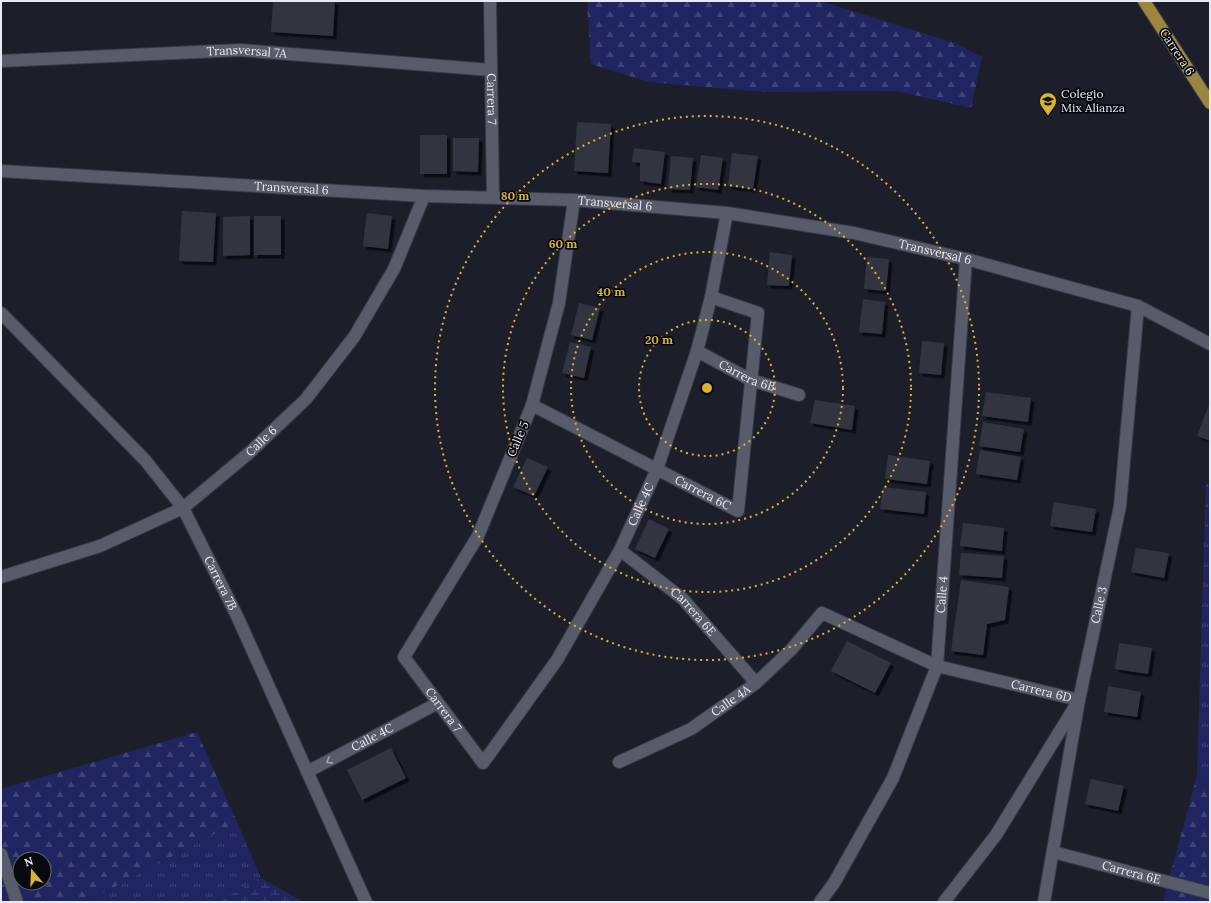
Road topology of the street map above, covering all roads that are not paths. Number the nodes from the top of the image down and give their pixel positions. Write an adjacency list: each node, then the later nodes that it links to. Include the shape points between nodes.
1 (490, 1): 4 (street, Carrera 7)
2 (1144, 1): 5 (main road, Carrera 6)
3 (1, 61): 4 (street, Transversal 7A, via 240,50)
4 (491, 70): 8 (street, Carrera 7)
5 (1210, 103)
6 (1, 171): 7 (street, Transversal 6)
7 (424, 196): 8 (street, Transversal 6); 21 (street, Calle 6, via 394,269 354,337 306,399 249,454)
8 (493, 196): 9 (street, Transversal 6)
9 (574, 200): 10 (street, Transversal 6); 19 (street, Calle 5, via 559,303)
10 (727, 213): 11 (street, Transversal 6, via 854,233); 12 (street, Calle 4C)
11 (966, 259): 13 (street, Transversal 6); 26 (street, Calle 4)
12 (711, 297): 16 (street, Calle 4C); 17 (street, Carrera 6C, via 758,313)
13 (1138, 306): 15 (street, Transversal 6); 28 (street, Calle 3, via 1120,506)
14 (2, 318): 21 (street, Carrera 7B, via 145,460)
15 (1210, 344)
16 (697, 350): 17 (street, Carrera 6B); 20 (street, Calle 4C)
17 (752, 380): 18 (street, Carrera 6B); 20 (street, Carrera 6C, via 738,512)
18 (799, 395)
19 (532, 405): 20 (street, Carrera 6C); 25 (street, Calle 5, via 478,536)
20 (657, 469): 22 (street, Calle 4C)
21 (183, 508): 23 (street, Calle 6, via 100,546); 32 (street, Carrera 7B, via 237,616)
22 (620, 550): 27 (street, Carrera 6E, via 683,599); 31 (street, Calle 4C, via 557,660)
23 (1, 577)
24 (822, 613): 26 (street, Carrera 6D); 27 (street, Calle 4A, via 791,650)
25 (404, 657): 29 (street, Carrera 7)
26 (937, 666): 28 (street, Carrera 6D); 38 (street, Calle 4, via 893,778 834,883)
27 (756, 683): 30 (street, Calle 4A, via 691,729)
28 (1079, 700): 33 (street, Calle 3); 39 (street, Carrera 6D, via 996,835)
29 (438, 703): 31 (street, Carrera 7); 32 (street, Calle 4C, one-way to 32)
30 (619, 762)
31 (483, 763)
32 (307, 772): 37 (street, Carrera 7B)
33 (1053, 852): 35 (street, Carrera 6E); 40 (street, Calle 3)
34 (1, 854): 36 (street)
35 (1210, 893)
36 (17, 902)
37 (366, 902)
38 (820, 902)
39 (944, 902)
40 (1044, 902)

